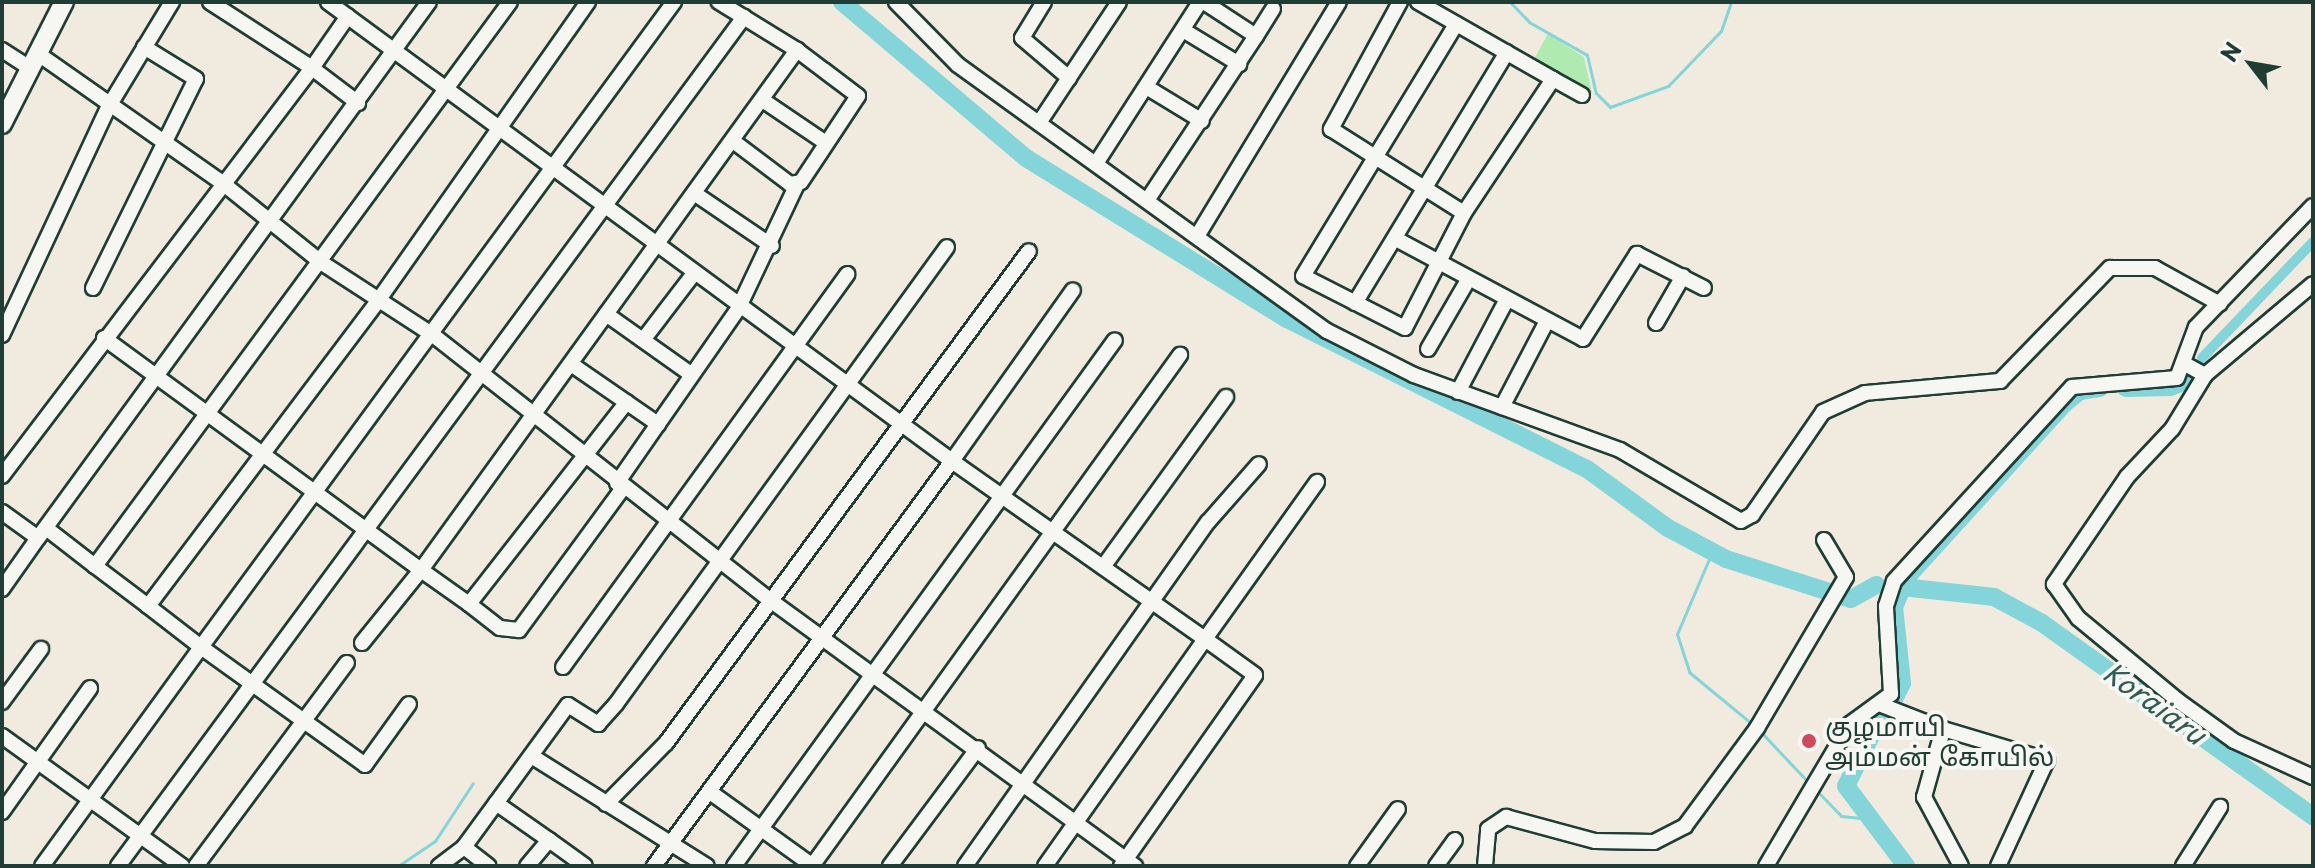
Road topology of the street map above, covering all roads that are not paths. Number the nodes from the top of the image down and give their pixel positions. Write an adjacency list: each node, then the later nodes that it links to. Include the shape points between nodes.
1 (64, 2): 28 (main road)
2 (172, 2): 23 (street)
3 (210, 2): 30 (street)
4 (328, 2): 18 (street)
5 (429, 2): 24 (street)
6 (510, 2): 34 (street)
7 (588, 2): 42 (street)
8 (674, 2): 48 (street)
9 (719, 2): 19 (street)
10 (896, 2): 40 (street, via 932,44)
11 (1044, 2): 31 (street, via 1022,38)
12 (1119, 2): 31 (street)
13 (1202, 2): 21 (street); 22 (street)
14 (1339, 2): 58 (street)
15 (1400, 2): 46 (street, via 1331,121 1336,135)
16 (1418, 2): 20 (street)
17 (1273, 9): 22 (street)
18 (348, 16): 24 (street); 30 (street)
19 (744, 17): 26 (street); 55 (street)
20 (1456, 24): 27 (street); 46 (street)
21 (1183, 30): 29 (street); 33 (street)
22 (1256, 36): 29 (street)
23 (144, 47): 38 (street); 44 (street, via 196,79)
24 (396, 49): 34 (street); 37 (street)
25 (2, 50): 28 (street)
26 (797, 50): 36 (street); 45 (street, via 857,92)
27 (1507, 52): 32 (street); 51 (street)
28 (34, 60): 38 (street); 41 (main road)
29 (1239, 64): 39 (street)
30 (312, 68): 37 (street); 49 (street)
31 (1069, 78): 40 (street)
32 (1553, 79): 35 (street); 56 (street)
33 (1148, 88): 39 (street); 47 (street)
34 (448, 91): 42 (street); 64 (street)
35 (1582, 95)
36 (764, 101): 43 (street); 45 (street)
37 (358, 103): 57 (street)
38 (109, 106): 44 (street); 82 (street)
39 (1202, 121): 53 (street)
40 (1039, 123): 47 (street)
41 (2, 124)
42 (498, 128): 48 (street); 74 (street)
43 (733, 141): 50 (street); 52 (street)
44 (164, 142): 49 (street); 71 (street)
45 (826, 143): 50 (street)
46 (1375, 157): 51 (street); 76 (street, via 1303,276)
47 (1097, 162): 53 (street)
48 (553, 169): 55 (street); 83 (street)
49 (220, 181): 57 (street); 84 (street)
50 (797, 184): 60 (street)
51 (1425, 187): 56 (street); 59 (street)
52 (694, 193): 60 (street); 61 (street)
53 (1148, 199): 58 (street)
54 (2313, 206): 77 (street)
55 (604, 208): 61 (street); 95 (street)
56 (1464, 213): 65 (street)
57 (270, 225): 64 (street); 94 (street)
58 (1199, 233): 97 (street, via 1327,331)
59 (1396, 239): 65 (street); 76 (street)
60 (772, 246): 78 (street)
61 (654, 247): 67 (street); 79 (street)
62 (947, 247): 96 (street)
63 (1029, 251): 104 (street)
64 (322, 263): 74 (street); 102 (street)
65 (1439, 263): 69 (street); 76 (street, via 1405,328)
66 (848, 274): 87 (street)
67 (692, 276): 78 (street); 85 (street)
68 (1683, 276): 72 (street); 80 (street, via 1637,254 1587,337); 81 (street)
69 (1468, 280): 75 (street); 88 (street)
70 (2313, 284): 93 (street)
71 (93, 288)
72 (1704, 288)
73 (1073, 290): 107 (street)
74 (381, 297): 83 (street); 105 (street)
75 (1507, 299): 80 (street); 97 (street)
76 (1355, 303)
77 (2220, 304): 91 (street, via 2196,327); 100 (street, via 2155,268 2110,268 2000,381 1865,393 1823,412 1746,521 1620,450)
78 (738, 309): 87 (street); 92 (street)
79 (606, 314): 85 (street); 90 (street)
80 (1547, 321): 100 (street)
81 (1656, 323)
82 (2, 335)
83 (433, 335): 95 (street); 113 (street)
84 (104, 338): 94 (street); 109 (street)
85 (643, 340): 92 (street)
86 (1115, 340): 112 (street)
87 (795, 349): 96 (street); 115 (street)
88 (1428, 349)
89 (1180, 355): 116 (street)
90 (571, 364): 99 (street); 101 (street)
91 (2185, 364): 93 (street); 141 (street, via 2163,384 2072,387 1894,581 1886,617 1894,681)
92 (692, 375): 103 (street)
93 (2205, 375): 149 (street, via 2054,584 2078,618 2177,700 2234,741)
94 (157, 376): 102 (street); 118 (street)
95 (484, 376): 101 (street); 117 (street)
96 (846, 388): 104 (street); 120 (street)
97 (1458, 392): 100 (street)
98 (1226, 397): 122 (street)
99 (627, 402): 103 (street); 106 (street)
100 (1502, 407)
101 (536, 415): 106 (street); 123 (street)
102 (211, 416): 105 (street); 121 (street)
103 (658, 424): 111 (street)
104 (897, 425): 107 (street); 125 (street)
105 (264, 455): 113 (street); 128 (street)
106 (588, 456): 111 (street); 127 (street)
107 (952, 461): 112 (street); 129 (street)
108 (1259, 464): 126 (street, via 1208,522)
109 (2, 476)
110 (1317, 482): 130 (street)
111 (620, 486): 115 (street); 127 (street, via 519,630 500,628)
112 (1002, 493): 116 (street); 136 (street)
113 (314, 494): 117 (street); 132 (street)
114 (2, 512): 118 (street)
115 (671, 522): 120 (street); 135 (street)
116 (1051, 531): 122 (street); 142 (street)
117 (367, 532): 123 (street); 137 (street)
118 (42, 533): 121 (street); 124 (street)
119 (1824, 540): 183 (street, via 1846,577 1757,728 1678,833 1654,842 1595,841 1506,817 1488,829)
120 (724, 561): 125 (street); 147 (street, via 598,724 568,705)
121 (95, 566): 128 (street)
122 (1103, 567): 126 (street)
123 (421, 570): 127 (street); 131 (street)
124 (2, 589)
125 (770, 600): 129 (street); 154 (street, via 666,743)
126 (1153, 602): 130 (street); 150 (street)
127 (469, 604)
128 (148, 606): 132 (street)
129 (827, 637): 136 (street); 151 (street)
130 (1205, 639): 158 (street); 165 (street, via 1255,675)
131 (362, 643)
132 (201, 647): 137 (street); 152 (street)
133 (41, 649): 139 (street)
134 (347, 663): 143 (street)
135 (563, 667)
136 (876, 672): 142 (street); 159 (street)
137 (254, 682): 143 (street); 160 (street)
138 (90, 688): 148 (street)
139 (2, 702)
140 (409, 704): 143 (street, via 365,765)
141 (1879, 704): 144 (street); 184 (street, via 1850,724)
142 (926, 709): 146 (street); 177 (street)
143 (304, 719): 169 (street)
144 (1943, 729): 185 (street, via 1924,797); 186 (street, via 2047,760)
145 (2, 736): 148 (street)
146 (978, 748): 150 (street); 178 (street)
147 (533, 757): 153 (street); 154 (street)
148 (38, 764): 152 (street); 157 (street)
149 (2313, 777)
150 (1025, 783): 158 (street); 179 (street)
151 (710, 792): 159 (street); 163 (street)
152 (90, 800): 160 (street); 166 (street)
153 (496, 803): 161 (street); 164 (street)
154 (606, 804): 163 (street)
155 (2220, 807): 187 (street)
156 (1398, 809): 181 (street)
157 (2, 812)
158 (1077, 822): 165 (street); 180 (street)
159 (762, 827): 176 (street); 177 (street)
160 (141, 834): 167 (street); 168 (street)
161 (549, 840): 172 (street); 173 (street)
162 (1455, 840): 182 (street)
163 (670, 843): 174 (street); 175 (street)
164 (464, 847): 170 (street); 171 (street)
165 (1128, 863)
166 (42, 866)
167 (118, 866)
168 (182, 866)
169 (196, 866)
170 (439, 866)
171 (488, 866)
172 (527, 866)
173 (585, 866)
174 (654, 866)
175 (707, 866)
176 (734, 866)
177 (812, 866)
178 (890, 866)
179 (965, 866)
180 (1045, 866)
181 (1357, 866)
182 (1436, 866)
183 (1485, 866)
184 (1766, 866)
185 (1961, 866)
186 (1998, 866)
187 (2183, 866)

